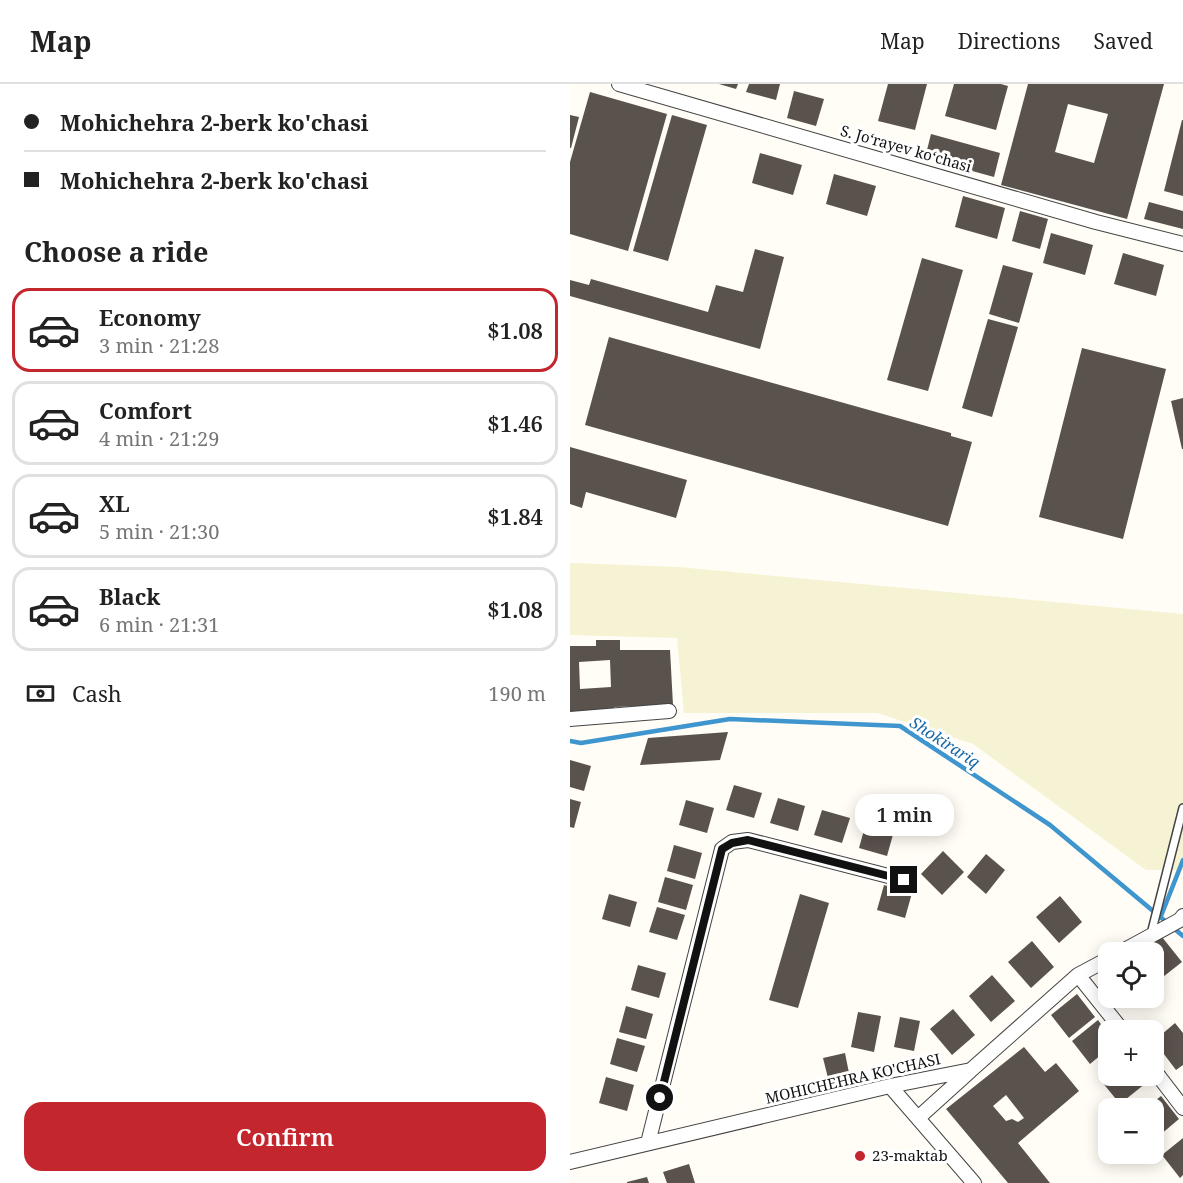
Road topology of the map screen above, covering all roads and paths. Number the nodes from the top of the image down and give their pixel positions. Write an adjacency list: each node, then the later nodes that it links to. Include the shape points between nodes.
1 (620, 84): 2 (street, S. Joʻrayev koʻchasi)
2 (1183, 244)
3 (669, 711): 4 (street)
4 (570, 719)
5 (1183, 808): 8 (lane)
6 (904, 880): 18 (street, via 748,840 722,849)
7 (1181, 919): 8 (street)
8 (1151, 936): 9 (street)
9 (1140, 942)
10 (1098, 964): 11 (street)
11 (1078, 975): 12 (street); 13 (street)
12 (1114, 1020)
13 (971, 1070): 15 (street, MOHICHEHRA KO'CHASI); 17 (street)
14 (1164, 1083): 16 (street)
15 (890, 1086): 17 (street); 18 (street, MOHICHEHRA KO'CHASI)
16 (1183, 1108)
17 (918, 1118): 20 (street)
18 (648, 1143): 19 (street, MOHICHEHRA KO'CHASI)
19 (570, 1162)
20 (974, 1183)

